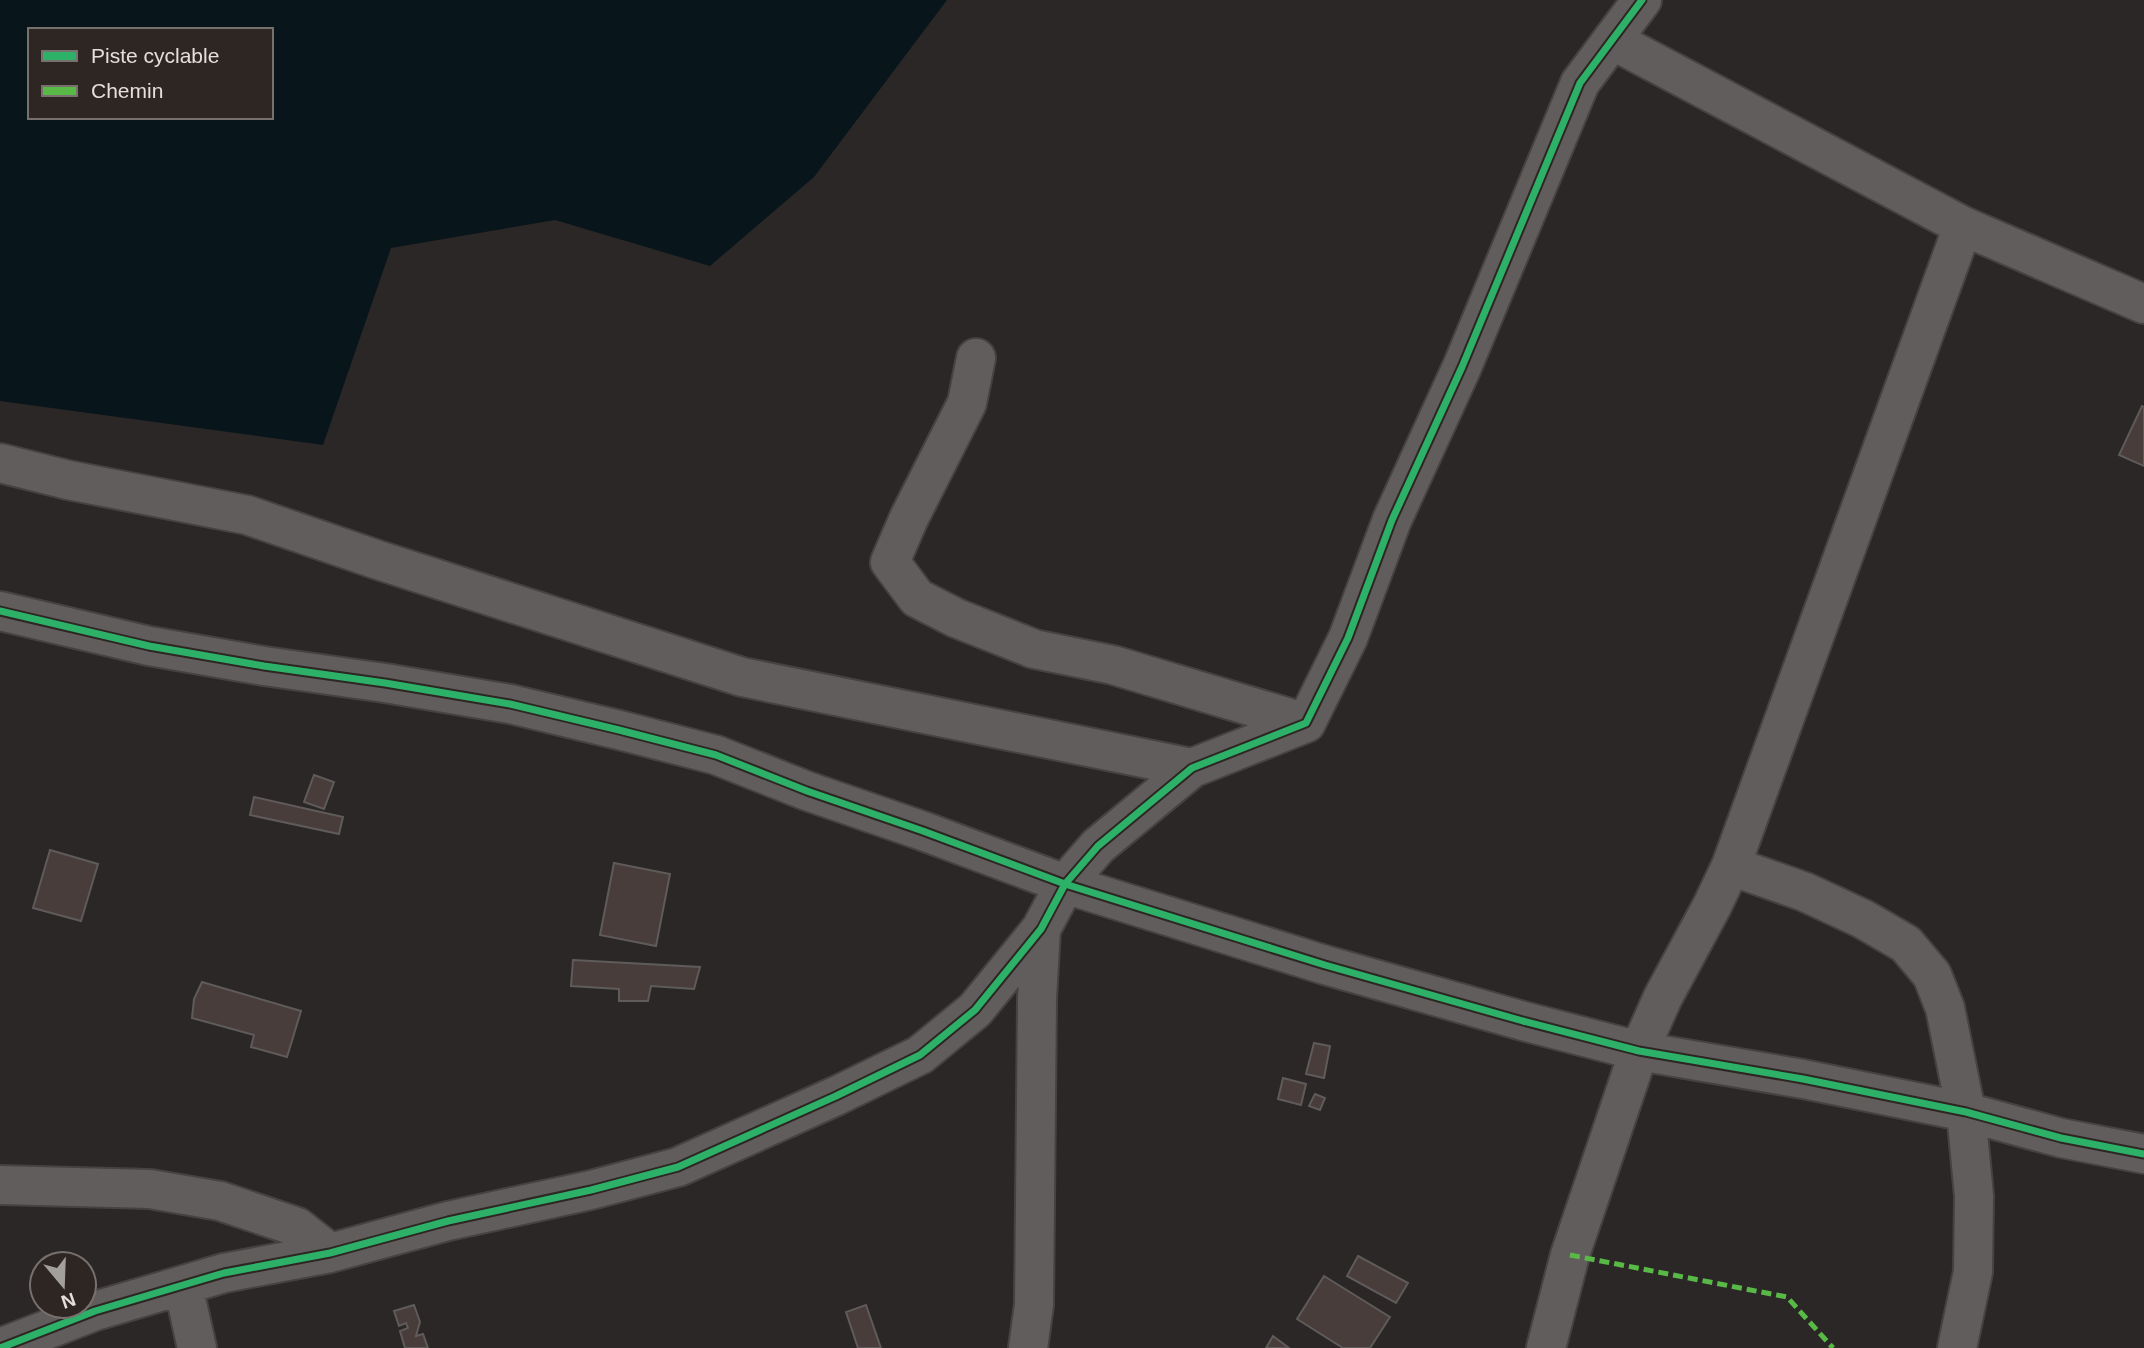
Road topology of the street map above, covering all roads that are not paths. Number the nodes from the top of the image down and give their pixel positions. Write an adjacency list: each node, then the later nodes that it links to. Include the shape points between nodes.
1 (1642, 0): 2 (street)
2 (1612, 40): 3 (street); 8 (street, via 1580,83 1462,367 1392,520 1348,638)
3 (1963, 226): 4 (street); 10 (street)
4 (2144, 303)
5 (976, 358): 8 (street, via 967,403 890,562 917,598 1034,649 1112,665)
6 (0, 463): 9 (street, via 247,515 742,677)
7 (0, 611): 11 (street, via 149,646 510,704 619,730 716,755)
8 (1306, 723): 9 (street)
9 (1192, 768): 11 (street, via 1098,846)
10 (1731, 866): 13 (street); 14 (street, via 1805,892 1906,944 1932,975 1945,1008)
11 (1065, 884): 12 (street); 13 (street, via 1325,965)
12 (1041, 929): 17 (street, via 975,1010 920,1055 812,1107 678,1167); 21 (street, via 1034,1305)
13 (1639, 1051): 14 (street); 22 (street, via 1570,1255)
14 (1966, 1112): 15 (street); 23 (street, via 1974,1196 1973,1272)
15 (2144, 1154)
16 (0, 1185): 17 (street, via 150,1189 219,1201 297,1227)
17 (330, 1253): 18 (street)
18 (183, 1284): 19 (street, via 95,1311); 20 (street)
19 (0, 1348)
20 (197, 1348)
21 (1028, 1348)
22 (1546, 1348)
23 (1957, 1348)

